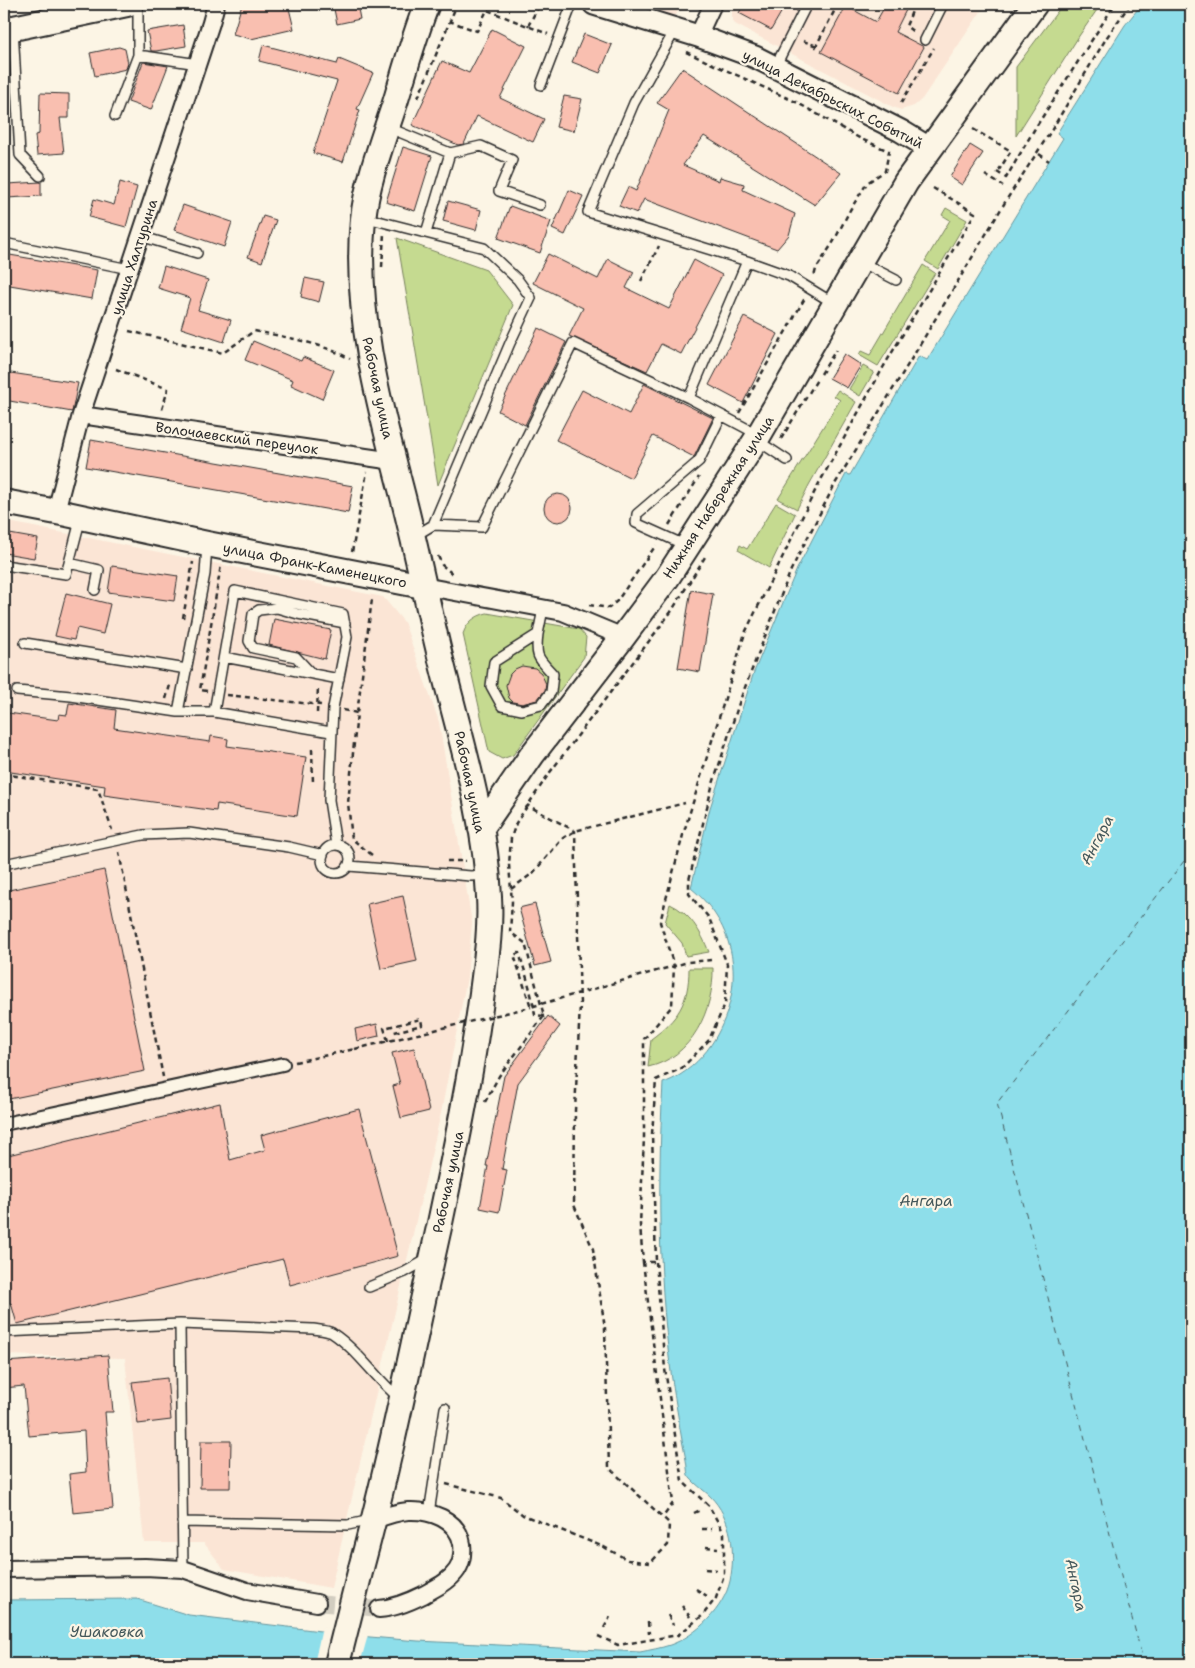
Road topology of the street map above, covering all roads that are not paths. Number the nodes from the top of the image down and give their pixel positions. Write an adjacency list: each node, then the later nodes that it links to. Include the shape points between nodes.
1 (127, 4): 11 (main road)
2 (138, 4): 15 (lane)
3 (216, 4): 16 (street, улица Халтурина)
4 (427, 4): 20 (main road, Рабочая улица)
5 (594, 4): 13 (street, улица Декабрьских Событий)
6 (713, 4): 12 (street)
7 (807, 4): 17 (lane)
8 (943, 4): 14 (lane)
9 (1035, 4): 21 (main road, Нижняя Набережная улица)
10 (570, 8): 18 (lane)
11 (8, 29): 23 (lane, via 20,155)
12 (698, 36): 13 (street, улица Декабрьских Событий); 17 (street, улица Декабрьских Событий, via 755,56)
13 (671, 37): 30 (lane, via 634,102 588,212)
14 (925, 40)
15 (138, 55): 16 (lane); 19 (lane)
16 (198, 64): 27 (street, улица Халтурина)
17 (774, 67): 21 (street, улица Декабрьских Событий)
18 (541, 85)
19 (115, 116)
20 (387, 127): 22 (lane); 25 (main road, Рабочая улица)
21 (929, 148): 31 (main road, Нижняя Набережная улица)
22 (450, 153): 24 (lane, via 481,146 512,160 499,191); 26 (lane)
23 (40, 176)
24 (540, 205)
25 (363, 216): 26 (lane); 40 (main road, Рабочая улица, via 360,287)
26 (426, 233): 44 (lane, via 484,248 518,280 531,298)
27 (140, 236): 29 (lane); 32 (street, улица Халтурина)
28 (4, 243): 32 (lane)
29 (197, 254)
30 (747, 261): 34 (lane, via 789,276); 35 (lane)
31 (860, 261): 33 (lane); 34 (main road, Нижняя Набережная улица)
32 (130, 269): 36 (street, улица Халтурина)
33 (896, 280)
34 (836, 304): 38 (main road, Нижняя Набережная улица)
35 (689, 398): 37 (lane); 44 (lane, via 573,343 482,527)
36 (81, 415): 40 (street, Волочаевский переулок); 42 (street, улица Халтурина)
37 (721, 416): 38 (lane); 45 (lane, via 699,461 637,514 636,523)
38 (763, 442): 39 (lane); 45 (main road, Нижняя Набережная улица)
39 (787, 460)
40 (393, 461): 44 (main road, Рабочая улица)
41 (4, 502): 42 (main road, улица Франк-Каменецкого)
42 (56, 511): 43 (main road, улица Франк-Каменецкого)
43 (81, 517): 46 (main road, улица Франк-Каменецкого); 47 (lane)
44 (423, 531): 49 (main road, Рабочая улица)
45 (699, 548): 54 (main road, Нижняя Набережная улица, via 667,578)
46 (200, 552): 49 (main road, улица Франк-Каменецкого); 57 (lane, via 205,574)
47 (68, 563): 48 (lane, via 66,574); 50 (lane, via 99,570)
48 (4, 565)
49 (423, 586): 51 (street, улица Франк-Каменецкого); 64 (main road, Рабочая улица)
50 (96, 590)
51 (543, 609): 53 (lane); 54 (street, улица Франк-Каменецкого, via 563,612)
52 (344, 618): 56 (lane, via 235,591); 58 (lane, via 277,608 253,614 248,641 253,648 296,657); 59 (lane, via 347,637)
53 (538, 634): 53 (lane, via 494,662 491,686 502,706 522,710 541,705 551,692 553,674 539,658 536,650)
54 (623, 637): 64 (main road, Нижняя Набережная улица, via 532,755)
55 (24, 643): 57 (lane)
56 (224, 657): 58 (lane); 62 (lane)
57 (187, 669): 61 (lane)
58 (311, 673): 59 (lane)
59 (339, 678): 63 (lane)
60 (16, 691): 61 (lane)
61 (178, 712): 62 (lane)
62 (214, 712): 63 (lane)
63 (331, 732): 65 (lane, via 329,800)
64 (481, 829): 69 (main road, Рабочая улица)
65 (336, 845): 66 (lane); 68 (lane, via 348,852)
66 (323, 855): 67 (lane, via 189,833 143,835); 68 (lane, via 325,867 332,872 342,872)
67 (4, 864)
68 (349, 866): 69 (lane, via 471,876)
69 (479, 868): 72 (main road, Рабочая улица, via 489,902 488,941 477,1029)
70 (284, 1064): 71 (street)
71 (4, 1124)
72 (432, 1256): 73 (lane, via 405,1272); 76 (main road, Рабочая улица)
73 (368, 1287)
74 (180, 1324): 75 (lane); 76 (lane, via 330,1332); 80 (lane)
75 (4, 1332)
76 (402, 1401): 79 (main road, Рабочая улица)
77 (444, 1408): 78 (lane)
78 (429, 1513): 79 (street, via 409,1511); 84 (street, via 444,1518 457,1531 463,1551 459,1565 450,1578 416,1599)
79 (374, 1520): 80 (lane, via 348,1525); 85 (main road, Рабочая улица, bridge)
80 (182, 1522): 82 (lane)
81 (4, 1569): 82 (street)
82 (183, 1569): 83 (street, via 247,1591)
83 (317, 1603)
84 (379, 1609)
85 (337, 1664)

